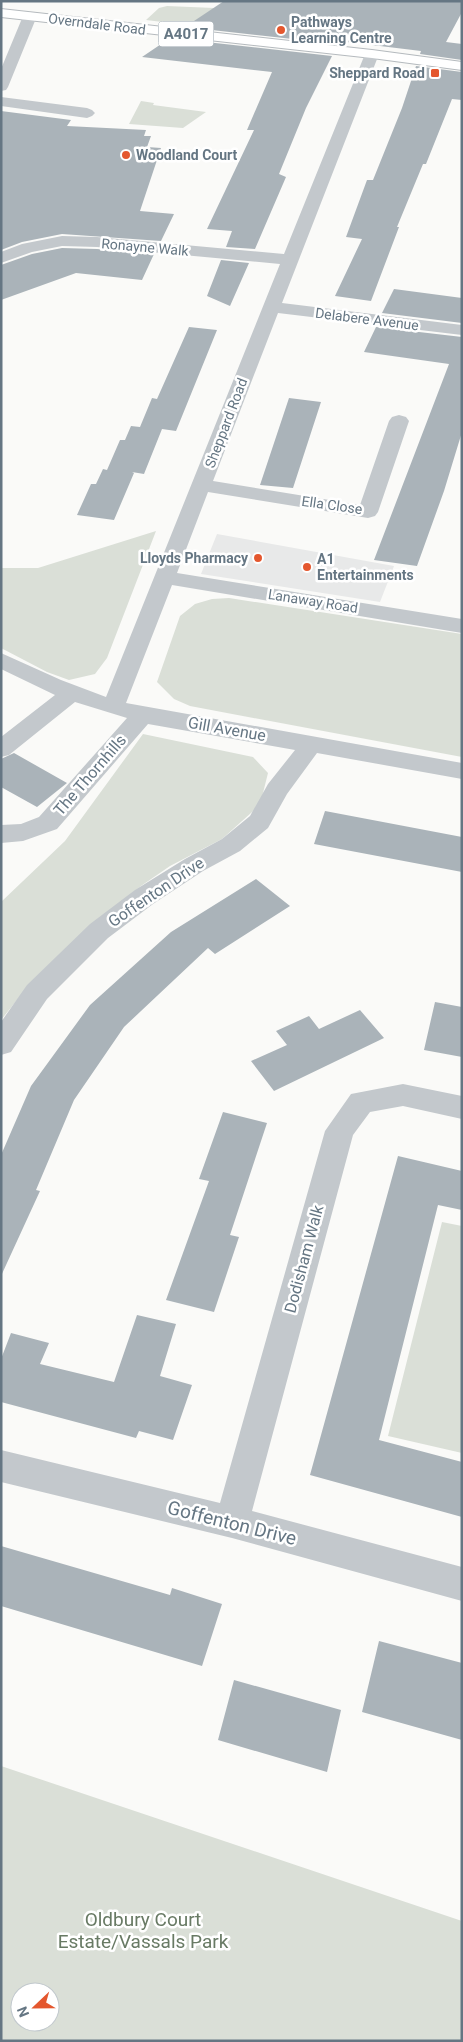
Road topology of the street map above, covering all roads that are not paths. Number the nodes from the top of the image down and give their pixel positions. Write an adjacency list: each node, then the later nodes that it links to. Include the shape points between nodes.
1 (1, 13): 2 (main road, Overndale Road / A4017)
2 (30, 16): 3 (main road, Overndale Road / A4017); 5 (street)
3 (372, 54): 4 (main road, Overndale Road / A4017); 9 (street, Sheppard Road)
4 (462, 66)
5 (1, 87)
6 (1, 101): 7 (street)
7 (87, 113)
8 (1, 258): 9 (street, Ronayne Walk, via 28,248 62,242 97,242)
9 (290, 260): 10 (street, Sheppard Road)
10 (272, 307): 11 (street, Delabere Avenue); 13 (street, Sheppard Road)
11 (462, 330)
12 (399, 421): 13 (street, Ella Close, via 368,512)
13 (202, 485): 14 (street, Sheppard Road)
14 (164, 577): 15 (street, Lanaway Road); 18 (street, Sheppard Road)
15 (462, 626)
16 (1, 660): 17 (street, Gill Avenue)
17 (72, 694): 18 (street, Gill Avenue); 21 (street)
18 (113, 707): 19 (street, Gill Avenue)
19 (143, 714): 20 (street, Gill Avenue); 23 (street, The Thornhills, via 48,823 23,832)
20 (312, 744): 22 (street, Gill Avenue); 24 (street, Goffenton Drive, via 277,790 259,822 231,845 144,897 99,931 37,992)
21 (1, 749)
22 (462, 771)
23 (1, 834)
24 (1, 1044)
25 (462, 1108): 27 (street, Dodisham Walk, via 403,1095 361,1102 340,1131)
26 (1, 1466): 27 (street, Goffenton Drive)
27 (232, 1522): 28 (street, Goffenton Drive)
28 (462, 1584)

